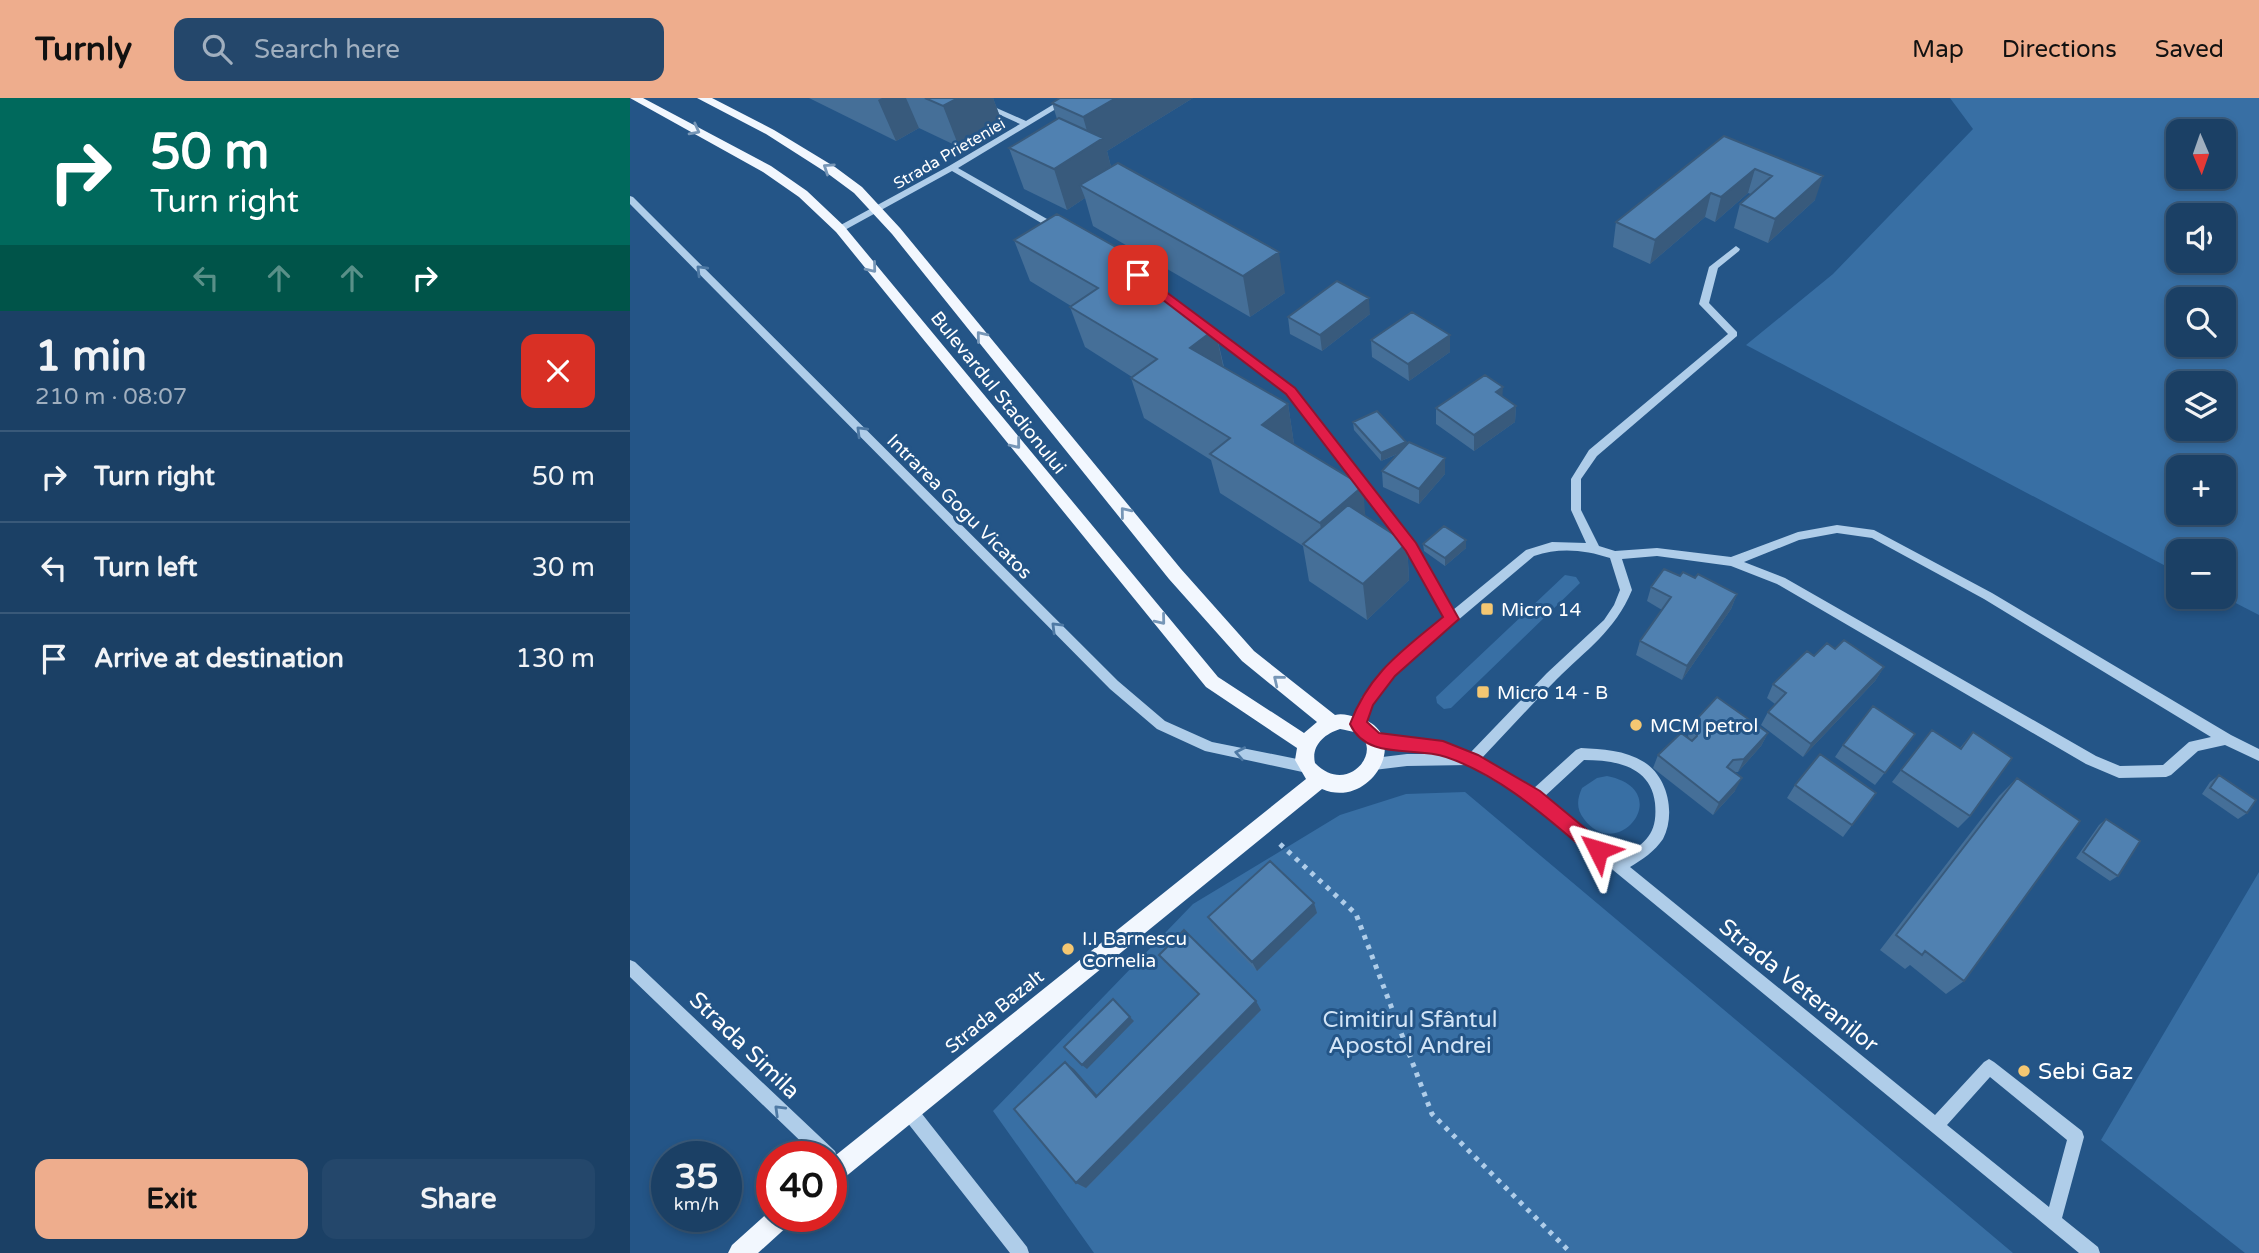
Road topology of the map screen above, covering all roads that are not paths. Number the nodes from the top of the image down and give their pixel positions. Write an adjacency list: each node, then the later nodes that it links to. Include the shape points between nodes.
1 (635, 98): 9 (main road, Bulevardul Stadionului, one-way to 9, via 767,169 803,194)
2 (703, 98): 8 (main road, Bulevardul Stadionului, one-way to 2, via 831,170)
3 (967, 98): 5 (street)
4 (1070, 98): 5 (street, Strada Prieteniei)
5 (1026, 124): 6 (street, Strada Prieteniei)
6 (952, 168): 8 (street, Strada Prieteniei); 10 (street)
7 (630, 199): 25 (street, Intrarea Gogu Vicatos, one-way to 7, via 1210,747 1161,725 1123,693)
8 (876, 210): 9 (street, Strada Prieteniei); 17 (main road, Bulevardul Stadionului, one-way to 8, via 1248,656 1175,574)
9 (840, 229): 21 (main road, Bulevardul Stadionului, one-way to 21, via 1212,682)
10 (1068, 235)
11 (1736, 249): 13 (street, via 1714,267 1704,304 1734,334 1593,453 1576,478 1576,510)
12 (1138, 275): 16 (street, via 1290,391 1411,547)
13 (1594, 548): 14 (street); 16 (street, via 1571,544 1530,553)
14 (1615, 555): 15 (street, via 1657,552); 23 (street, via 1626,590 1608,623)
15 (1732, 562): 19 (street, via 1798,536 1837,529 1874,534 1988,596); 19 (street, via 1781,581 2091,761 2119,772 2166,771 2194,746)
16 (1451, 619): 18 (street, via 1389,671 1366,701)
17 (1331, 722): 18 (main road); 21 (main road, via 1320,727)
18 (1358, 724): 20 (main road)
19 (2227, 739): 22 (street)
20 (1375, 740): 23 (street, Strada Veteranilor, via 1443,749); 24 (main road)
21 (1306, 744): 25 (main road, via 1304,759)
22 (2259, 755)
23 (1472, 760): 24 (street); 26 (street, Strada Veteranilor)
24 (1374, 764): 25 (main road, via 1351,783 1339,785)
25 (1313, 773): 29 (main road, Strada Bazalt, via 1261,827)
26 (1534, 797): 27 (street, Strada Veteranilor); 27 (street, via 1581,754 1611,753 1642,765 1662,794 1661,826 1646,848)
27 (1619, 867): 30 (street, Strada Veteranilor)
28 (630, 967): 31 (street, Strada Simila, one-way to 28)
29 (909, 1111): 32 (main road, Strada Bazalt); 36 (street)
30 (1936, 1126): 33 (street, Strada Veteranilor); 33 (street, via 1989,1067 2076,1137)
31 (809, 1141)
32 (847, 1154)
33 (2053, 1221): 37 (street, Strada Veteranilor)
34 (764, 1232): 35 (main road)
35 (740, 1253)
36 (1021, 1253)
37 (2092, 1253)

